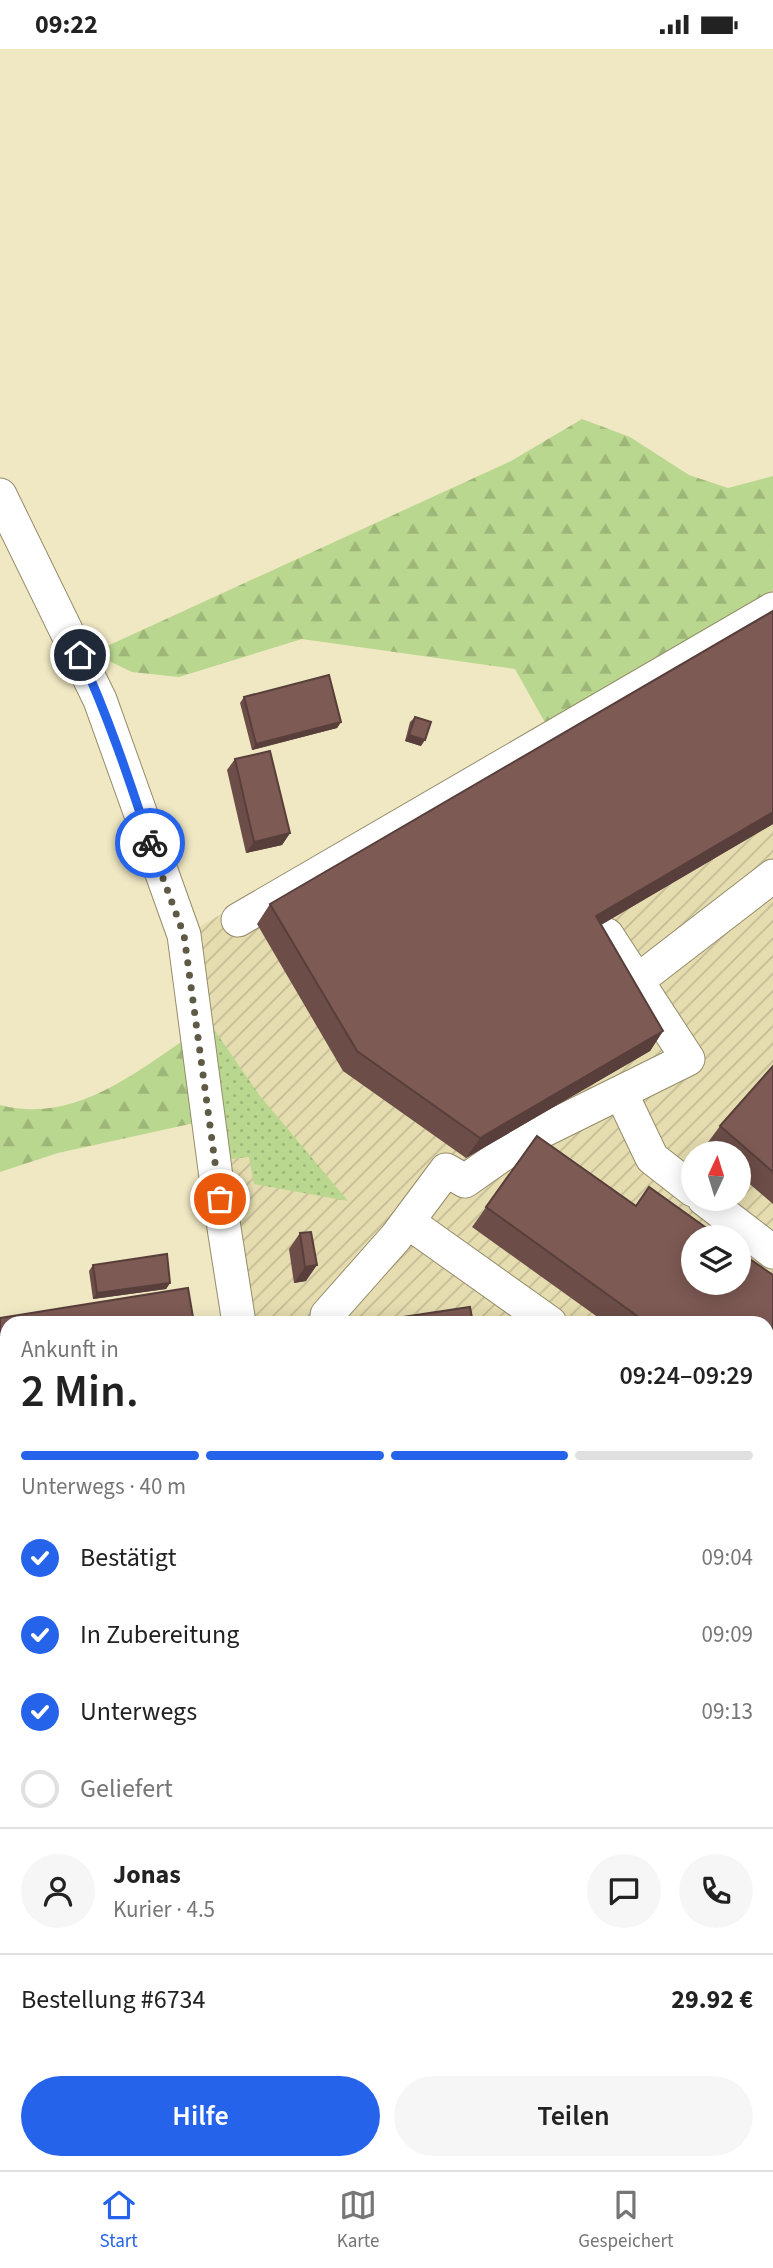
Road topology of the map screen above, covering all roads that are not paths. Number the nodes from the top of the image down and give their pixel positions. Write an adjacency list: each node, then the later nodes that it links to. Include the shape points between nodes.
1 (0, 495): 13 (street, via 100,700 184,935)
2 (773, 609): 4 (street)
3 (773, 876): 6 (street)
4 (238, 920)
5 (607, 935): 6 (street)
6 (637, 981): 7 (street, via 688,1059)
7 (621, 1093): 8 (street, via 652,1158); 10 (street, via 522,1141 465,1181 446,1170)
8 (681, 1181)
9 (720, 1211): 11 (street)
10 (408, 1222): 12 (street); 14 (street)
11 (773, 1252)
12 (327, 1315)
13 (238, 1316)
14 (540, 1316)

